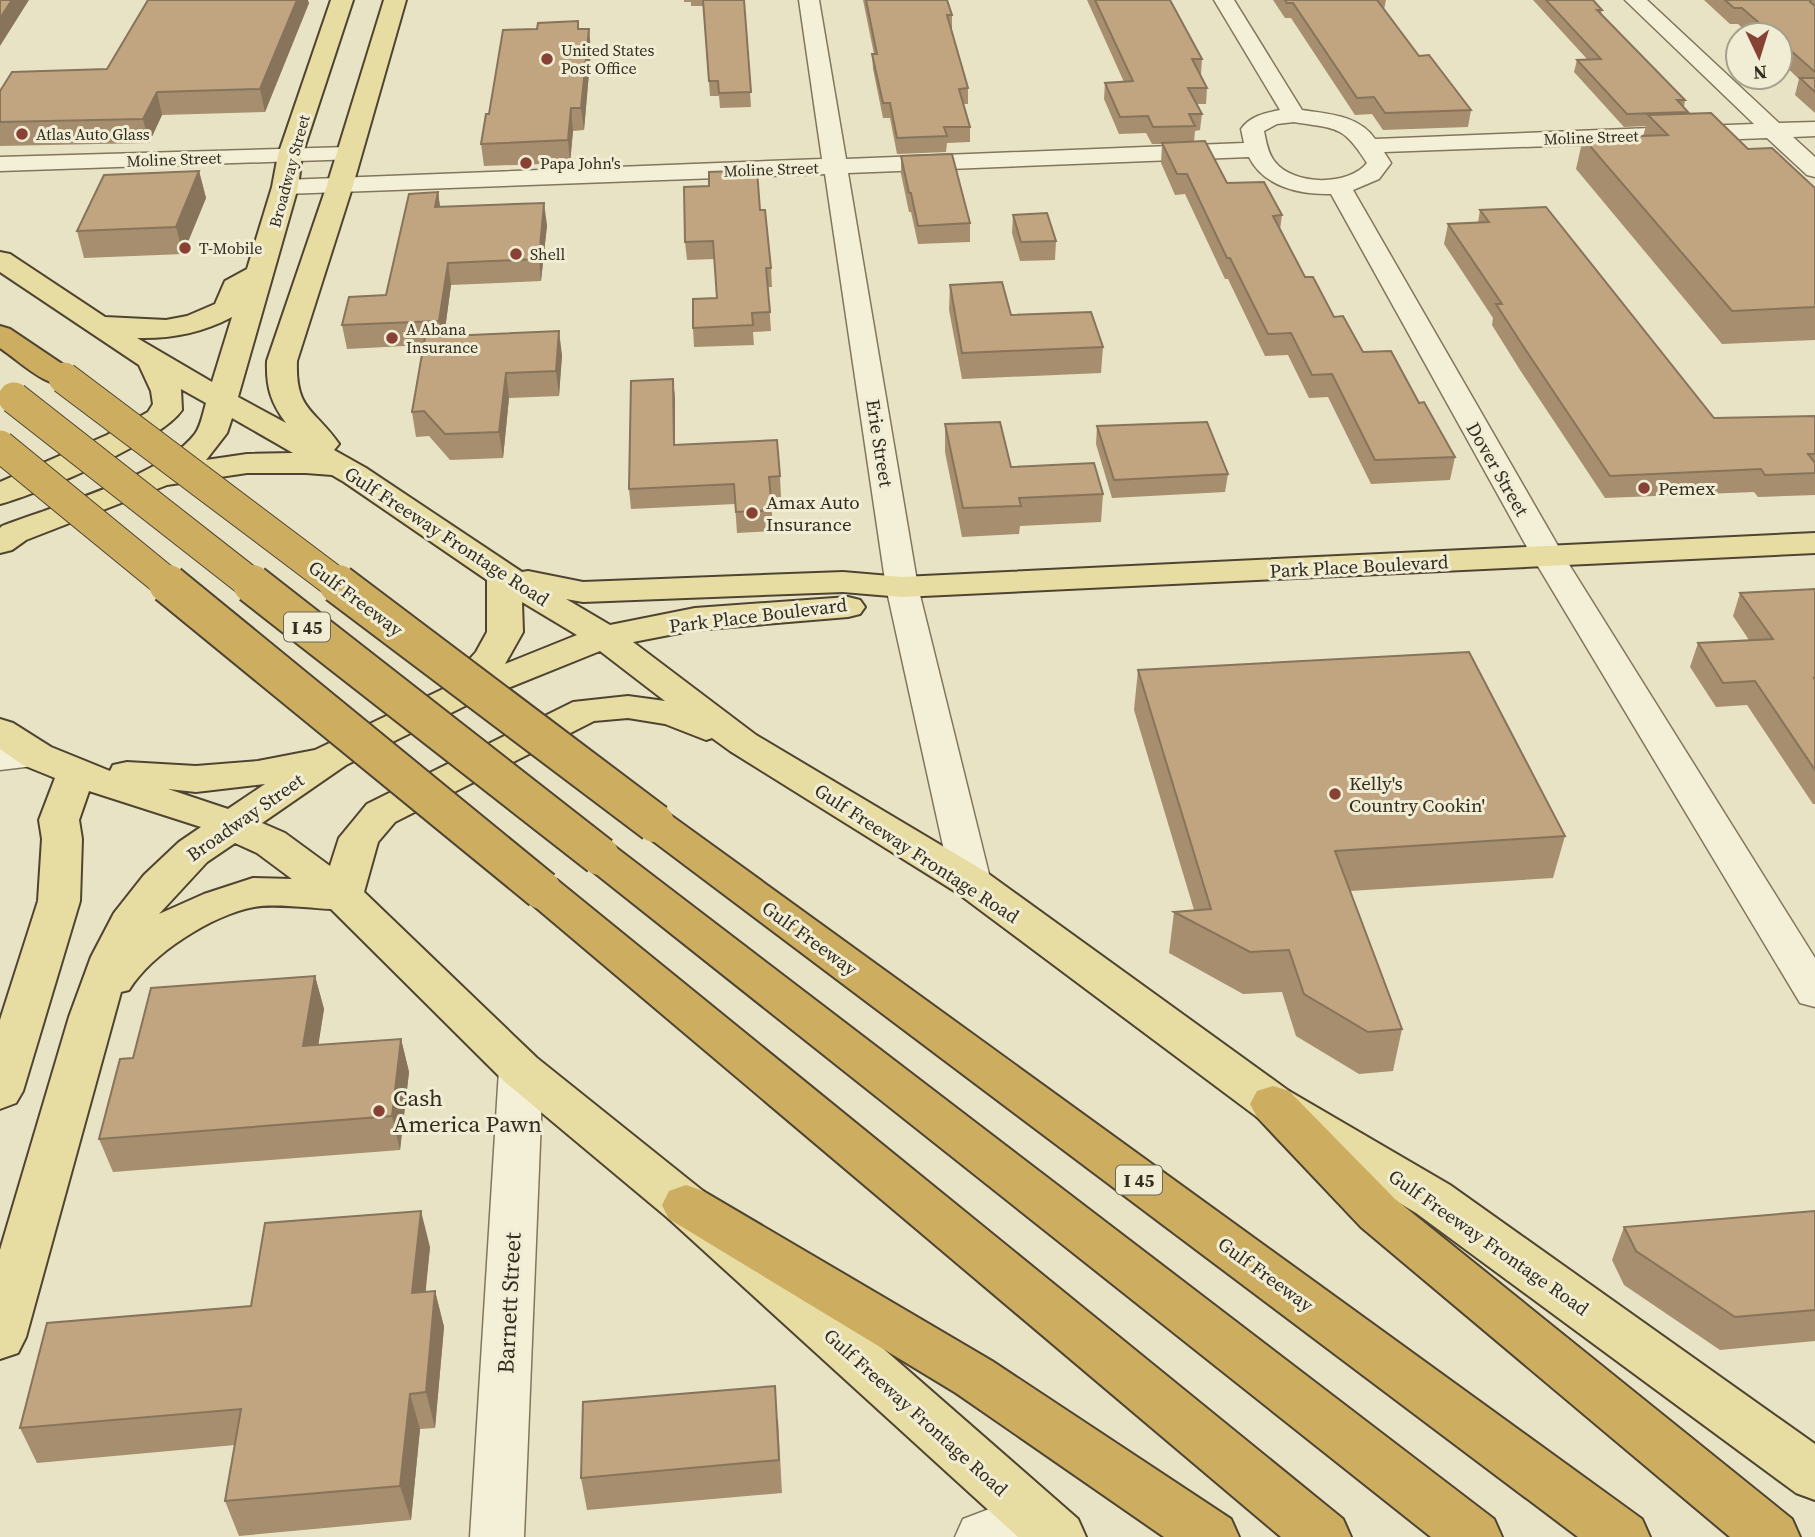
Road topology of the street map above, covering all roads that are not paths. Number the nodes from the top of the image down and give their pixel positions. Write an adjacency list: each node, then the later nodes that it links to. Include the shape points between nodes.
1 (342, 0): 12 (main road, Broadway Street)
2 (395, 0): 11 (main road)
3 (809, 0): 14 (street, Erie Street)
4 (1224, 0): 6 (street)
5 (1635, 0): 8 (street)
6 (1294, 115): 9 (street, via 1340,123 1359,132); 10 (street, via 1258,123 1252,130)
7 (1815, 129): 8 (street, Moline Street)
8 (1773, 130): 9 (street, Moline Street); 15 (street)
9 (1367, 146): 18 (street, via 1379,163 1374,173 1360,183)
10 (1257, 150): 14 (street, Moline Street); 18 (street, via 1269,170 1288,179)
11 (348, 154): 12 (street, Moline Street); 16 (main road)
12 (290, 155): 13 (street, Moline Street); 17 (main road, Broadway Street)
13 (0, 164)
14 (835, 166): 16 (street, Moline Street); 34 (street, Erie Street)
15 (1815, 170)
16 (340, 185): 17 (street, Moline Street); 27 (main road, via 282,361 281,381 290,411)
17 (285, 187): 20 (main road, Broadway Street)
18 (1339, 187): 32 (street, Dover Street)
19 (0, 260): 21 (main road, Gulf Freeway Frontage Road)
20 (261, 272): 21 (main road, via 235,287 228,309 185,327 133,331); 25 (main road, Broadway Street)
21 (93, 323): 23 (main road, Gulf Freeway Frontage Road)
22 (0, 335): 59 (highway, Gulf Freeway / I 45, bridge, via 64,378 655,823)
23 (151, 360): 25 (main road, Gulf Freeway Frontage Road); 29 (main road, via 167,393 165,414 140,431)
24 (7, 393): 58 (highway, I 45, bridge)
25 (223, 401): 27 (main road, Gulf Freeway Frontage Road); 28 (main road, Broadway Street, via 212,433 194,454)
26 (0, 446): 57 (highway, I 45, bridge)
27 (355, 475): 28 (main road, via 297,460 248,462); 33 (main road, Gulf Freeway Frontage Road)
28 (160, 477): 30 (main road, Broadway Street, via 14,533)
29 (0, 494)
30 (0, 543)
31 (1815, 543): 32 (main road, Park Place Boulevard)
32 (1549, 558): 34 (main road, Park Place Boulevard); 45 (street, Dover Street)
33 (504, 576): 34 (main road, Park Place Boulevard, via 583,592 843,582); 35 (main road, Gulf Freeway Frontage Road); 36 (main road, Broadway Street, via 505,632 492,657)
34 (902, 587): 35 (main road, Park Place Boulevard, via 848,607 695,619); 43 (street, Erie Street)
35 (604, 637): 36 (main road, Park Place Boulevard); 38 (main road, Gulf Freeway Frontage Road)
36 (456, 697): 39 (main road, Broadway Street)
37 (0, 731): 40 (main road, Gulf Freeway Frontage Road)
38 (744, 743): 43 (main road, Gulf Freeway Frontage Road); 44 (main road, via 673,714 628,707 586,710 381,813 359,838)
39 (332, 756): 41 (main road, via 258,774 196,779); 42 (main road, Broadway Street)
40 (18, 757): 41 (main road, Gulf Freeway Frontage Road)
41 (76, 772): 42 (main road, Gulf Freeway Frontage Road); 48 (main road, via 59,820 60,901)
42 (232, 826): 44 (main road, Gulf Freeway Frontage Road, via 271,843); 46 (main road, Broadway Street, via 186,857 129,923)
43 (971, 882): 49 (main road, Gulf Freeway Frontage Road)
44 (342, 895): 46 (main road, via 253,892 179,920 122,966); 47 (main road, Gulf Freeway Frontage Road)
45 (1815, 992)
46 (90, 1017): 51 (main road, Broadway Street)
47 (521, 1070): 50 (main road, Gulf Freeway Frontage Road); 54 (street, Barnett Street)
48 (0, 1091)
49 (1273, 1104): 52 (main road, Gulf Freeway Frontage Road, via 1433,1199); 60 (highway, via 1378,1213)
50 (686, 1205): 53 (main road, Gulf Freeway Frontage Road); 56 (highway, via 974,1377)
51 (0, 1337)
52 (1809, 1466)
53 (1042, 1530): 55 (street)
54 (497, 1537)
55 (982, 1537)
56 (1211, 1537)
57 (1323, 1537)
58 (1474, 1537)
59 (1622, 1537)
60 (1772, 1537)

